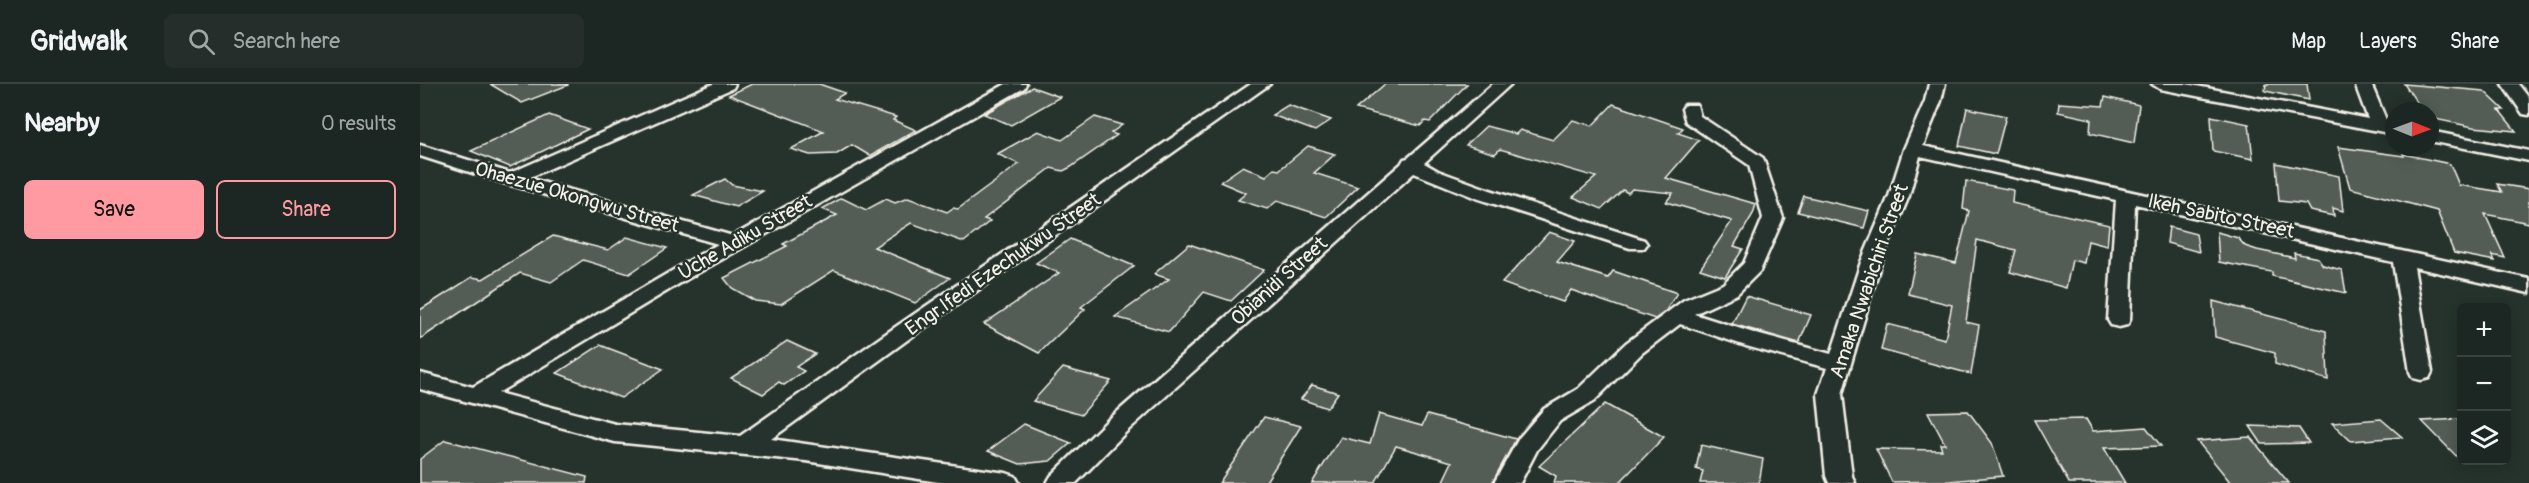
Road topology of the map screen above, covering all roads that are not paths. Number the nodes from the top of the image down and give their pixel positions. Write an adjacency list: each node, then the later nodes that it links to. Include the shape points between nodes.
1 (727, 84): 21 (street)
2 (1018, 84): 23 (street, Uche Adiku Street)
3 (1262, 84): 33 (street, Engr.Ifedi Ezechukwu Street)
4 (1503, 84): 20 (street, Obianidi Street)
5 (1937, 84): 17 (street, Amaka Nwabichiri Street)
6 (2160, 84): 9 (street)
7 (2363, 84): 10 (street)
8 (2510, 84): 12 (street)
9 (2203, 88): 13 (street)
10 (2373, 108): 13 (street, via 2357,103); 14 (street)
11 (1691, 109): 27 (street, via 1692,118 1703,127 1757,162 1773,218 1754,266 1730,289 1692,305)
12 (2529, 110)
13 (2343, 119): 15 (street)
14 (2385, 125)
15 (2385, 128)
16 (2439, 138): 19 (street)
17 (1912, 149): 22 (street, Ikeh Sabito Street); 29 (street, Amaka Nwabichiri Street)
18 (420, 150): 21 (street, Ohaezue Okongwu Street)
19 (2529, 156)
20 (1410, 164): 24 (street, via 1483,194); 35 (street, Obianidi Street, via 1116,427)
21 (511, 179): 23 (street, Ohaezue Okongwu Street)
22 (2126, 196): 25 (street, Ikeh Sabito Street); 28 (street)
23 (735, 243): 32 (street, Uche Adiku Street)
24 (1637, 244)
25 (2402, 256): 26 (street, Ikeh Sabito Street); 30 (street)
26 (2529, 286)
27 (1678, 316): 29 (street); 36 (street, via 1634,348 1586,395 1552,415 1528,444)
28 (2120, 320)
29 (1840, 364): 37 (street, Amaka Nwabichiri Street, via 1830,394)
30 (2421, 372)
31 (420, 381): 32 (street)
32 (476, 396): 33 (street, via 615,433)
33 (746, 445): 34 (street)
34 (1006, 483)
35 (1060, 483)
36 (1507, 483)
37 (1842, 483)

